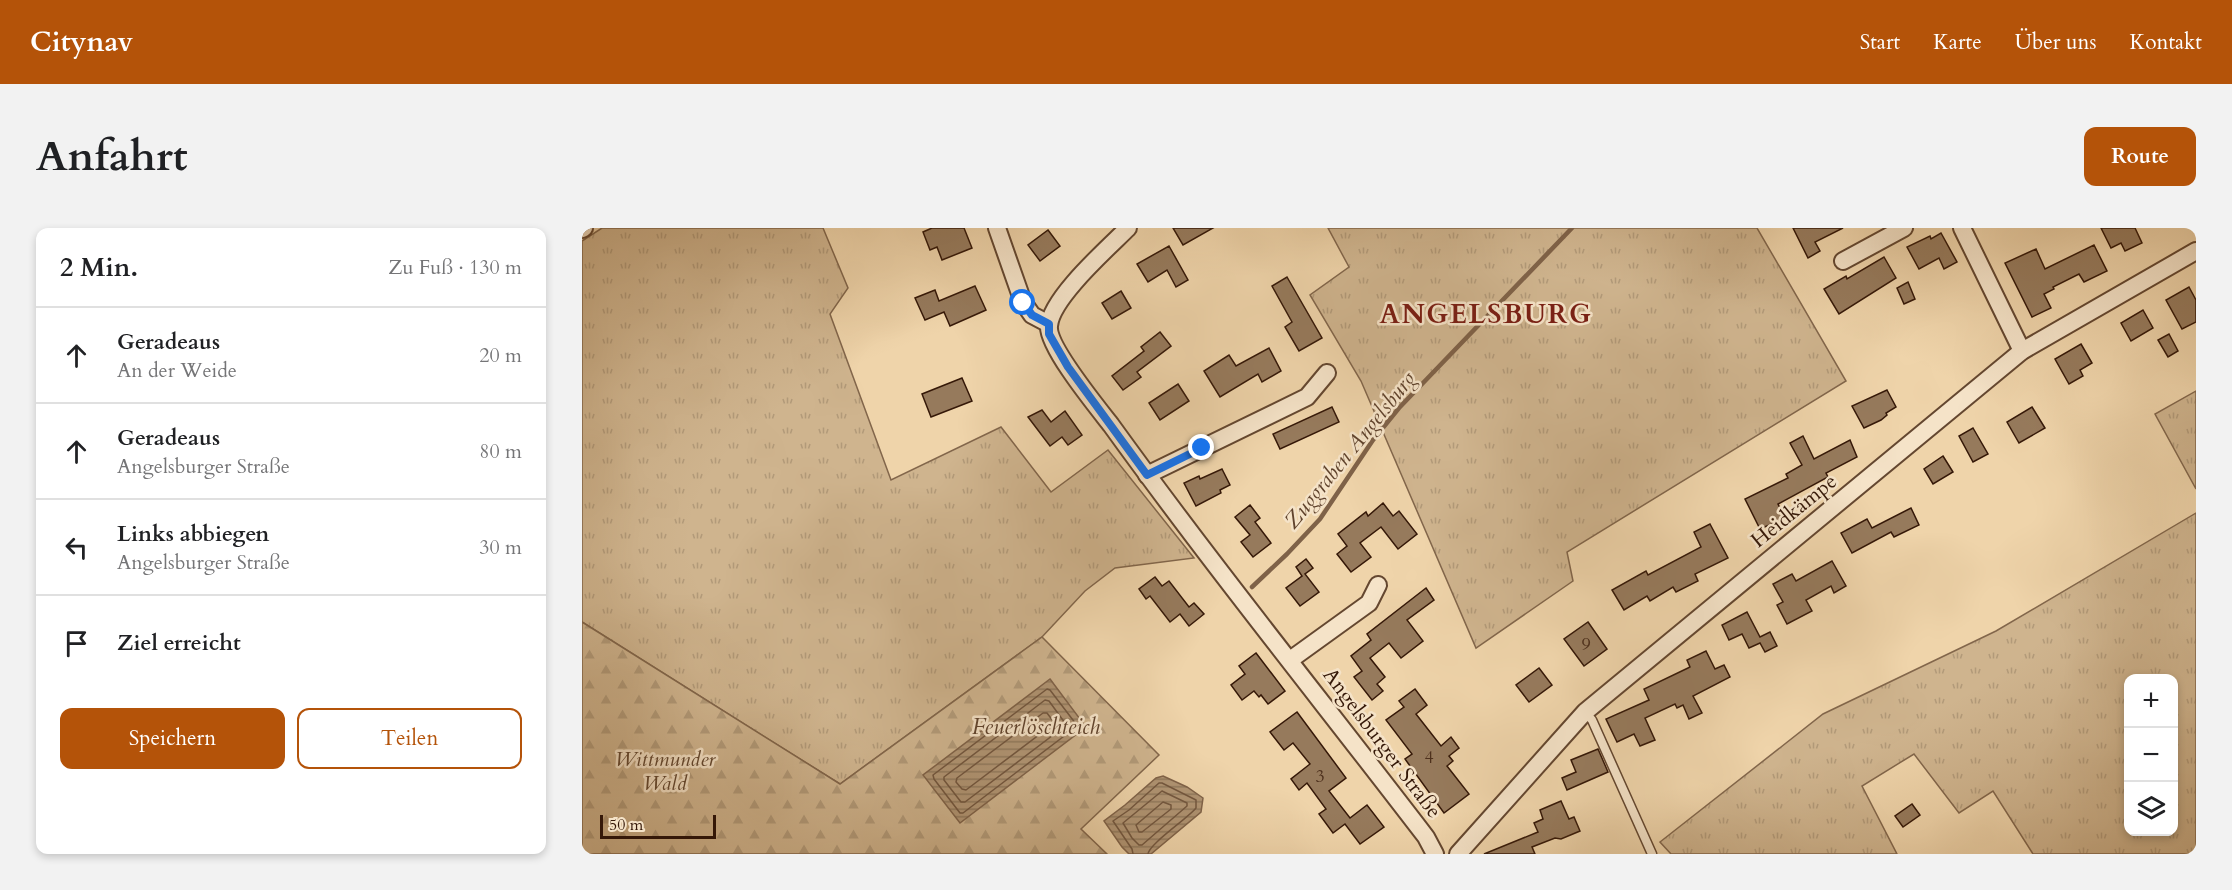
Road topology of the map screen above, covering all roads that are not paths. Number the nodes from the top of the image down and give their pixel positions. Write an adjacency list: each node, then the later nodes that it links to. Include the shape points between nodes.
1 (997, 228): 7 (street, via 1023,303 1032,315)
2 (1128, 228): 7 (street, via 1075,282 1054,309)
3 (1904, 228): 6 (street)
4 (1962, 228): 8 (street)
5 (2196, 251): 8 (street, Heidkämpe)
6 (1843, 261)
7 (1049, 324): 10 (street, Angelsburger Straße, via 1049,334 1068,367)
8 (2022, 351): 13 (street, Heidkämpe)
9 (1327, 373): 10 (street, via 1307,397)
10 (1147, 475): 12 (street, Angelsburger Straße)
11 (1378, 585): 12 (street, Angelsburger Straße, via 1369,603)
12 (1290, 660): 14 (street, Angelsburger Straße)
13 (1585, 712): 15 (street, Heidkämpe); 16 (lane)
14 (1436, 854)
15 (1458, 854)
16 (1652, 854)

